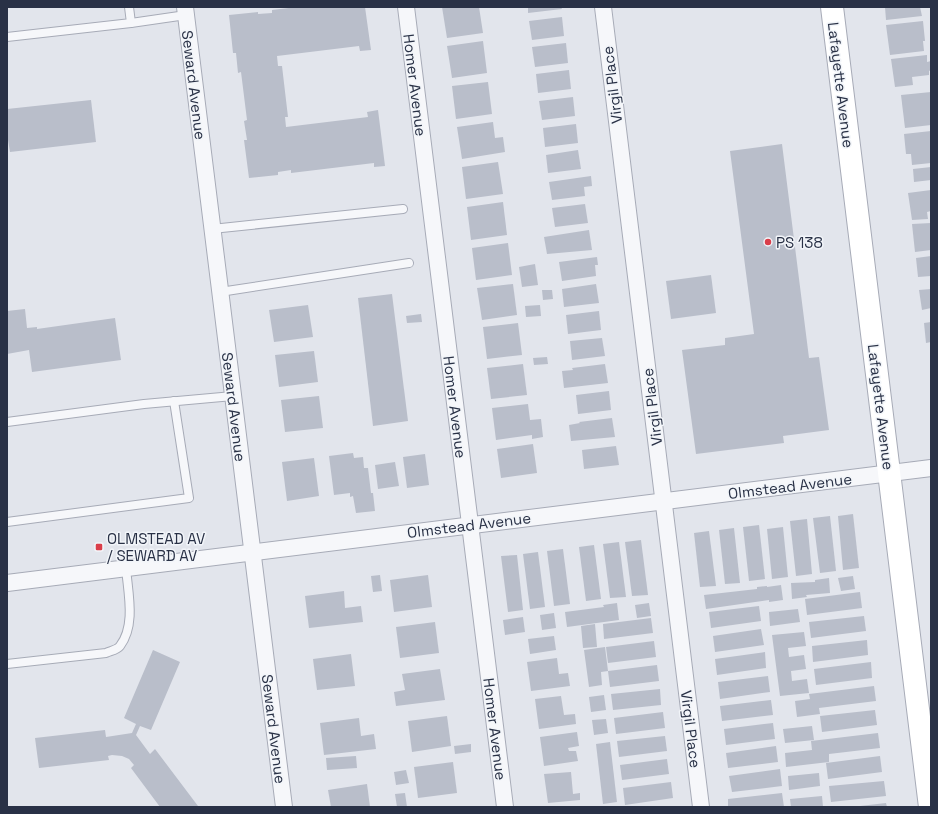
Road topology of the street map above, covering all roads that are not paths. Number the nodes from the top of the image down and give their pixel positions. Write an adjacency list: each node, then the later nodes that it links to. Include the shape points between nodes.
1 (129, 7): 6 (lane)
2 (406, 7): 19 (street, Homer Avenue)
3 (603, 7): 17 (street, Virgil Place)
4 (832, 7): 16 (street, Lafayette Avenue)
5 (185, 11): 6 (lane); 9 (street, Seward Avenue)
6 (131, 23): 7 (lane)
7 (7, 37)
8 (403, 209): 9 (lane)
9 (212, 229): 11 (street, Seward Avenue)
10 (409, 263): 11 (lane)
11 (220, 292): 12 (street, Seward Avenue)
12 (233, 396): 13 (lane); 20 (street, Seward Avenue)
13 (174, 401): 14 (lane); 18 (lane, via 189,498)
14 (7, 422)
15 (931, 468): 16 (street, Olmstead Avenue)
16 (889, 474): 17 (street, Olmstead Avenue); 27 (street, Lafayette Avenue)
17 (663, 502): 19 (street, Olmstead Avenue); 26 (street, Virgil Place)
18 (7, 522)
19 (470, 525): 20 (street, Olmstead Avenue); 25 (street, Homer Avenue)
20 (252, 552): 21 (street, Olmstead Avenue); 24 (street, Seward Avenue)
21 (126, 568): 22 (street, Olmstead Avenue); 23 (lane, via 130,610 128,631 119,647 106,653)
22 (7, 584)
23 (7, 664)
24 (284, 807)
25 (505, 807)
26 (701, 807)
27 (930, 807)

